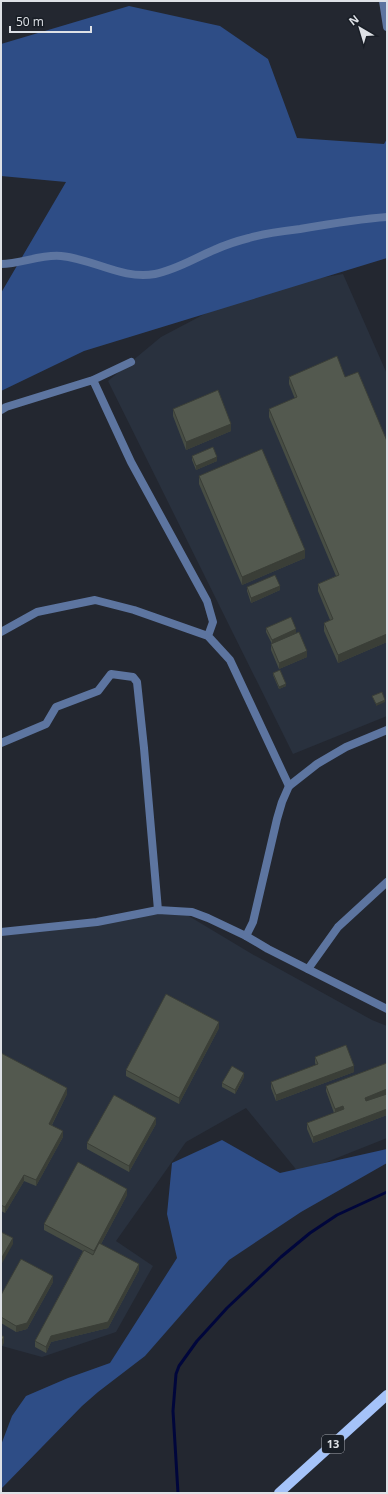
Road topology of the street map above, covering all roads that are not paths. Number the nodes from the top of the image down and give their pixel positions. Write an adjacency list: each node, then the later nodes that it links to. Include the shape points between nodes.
1 (383, 1): 2 (street)
2 (387, 27)
3 (387, 217): 4 (street, via 358,219 249,238 155,274 116,272 90,262 60,256)
4 (1, 264)
5 (131, 362): 6 (street)
6 (93, 380): 7 (street, via 6,406); 9 (street, via 131,462 207,601 213,622)
7 (1, 410)
8 (1, 632): 9 (street, via 37,612 95,600 134,610)
9 (208, 636): 12 (street, via 230,660)
10 (387, 730): 12 (street, via 346,747 316,764)
11 (1, 743): 14 (street, via 46,724 56,707 98,691 111,674 133,677 137,682)
12 (289, 786): 16 (street, via 282,802 253,922)
13 (387, 882): 17 (street, via 338,927)
14 (158, 910): 15 (street, via 97,922); 16 (street, via 192,912)
15 (1, 932)
16 (246, 936): 17 (street)
17 (308, 969): 18 (street)
18 (387, 1009)
19 (387, 1395): 20 (main road, 13)
20 (279, 1493)

